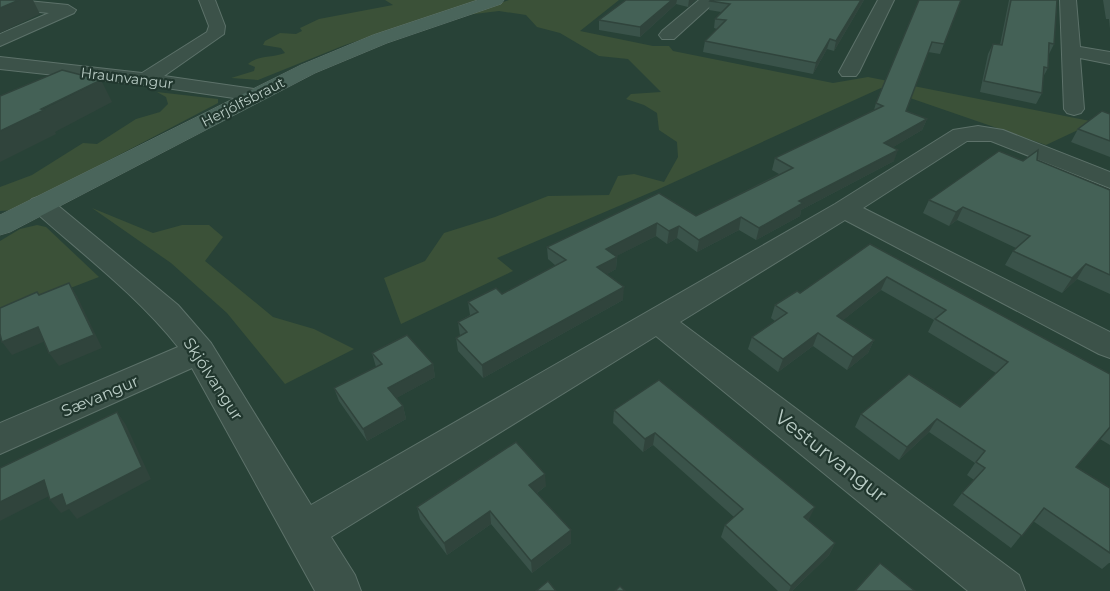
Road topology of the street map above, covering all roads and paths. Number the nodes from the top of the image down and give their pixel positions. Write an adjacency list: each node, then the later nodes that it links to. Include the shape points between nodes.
1 (207, 0): 13 (street, via 217,26 215,34)
2 (495, 0): 14 (street, Herjólfsbraut, via 366,44)
3 (709, 0): 7 (street)
4 (886, 0): 12 (street)
5 (1068, 0): 9 (street)
6 (0, 6): 8 (street, via 68,10)
7 (668, 34)
8 (0, 41)
9 (1071, 51): 10 (street); 15 (street)
10 (1110, 58)
11 (0, 63): 13 (street, Hraunvangur)
12 (849, 72)
13 (146, 80): 14 (street, Hraunvangur)
14 (254, 95): 17 (street, Herjólfsbraut)
15 (1074, 109)
16 (1110, 181): 18 (street, via 995,135 978,133 961,135)
17 (41, 204): 19 (street, Herjólfsbraut); 22 (street, Skjólvangur, via 167,312)
18 (844, 209): 20 (street); 21 (street)
19 (0, 226)
20 (658, 321): 24 (street); 26 (street, Vesturvangur)
21 (1110, 346)
22 (199, 351): 23 (street, Sævangur); 24 (street, Skjólvangur)
23 (0, 439)
24 (305, 531): 25 (street, Skjólvangur)
25 (339, 591)
26 (1003, 591)

